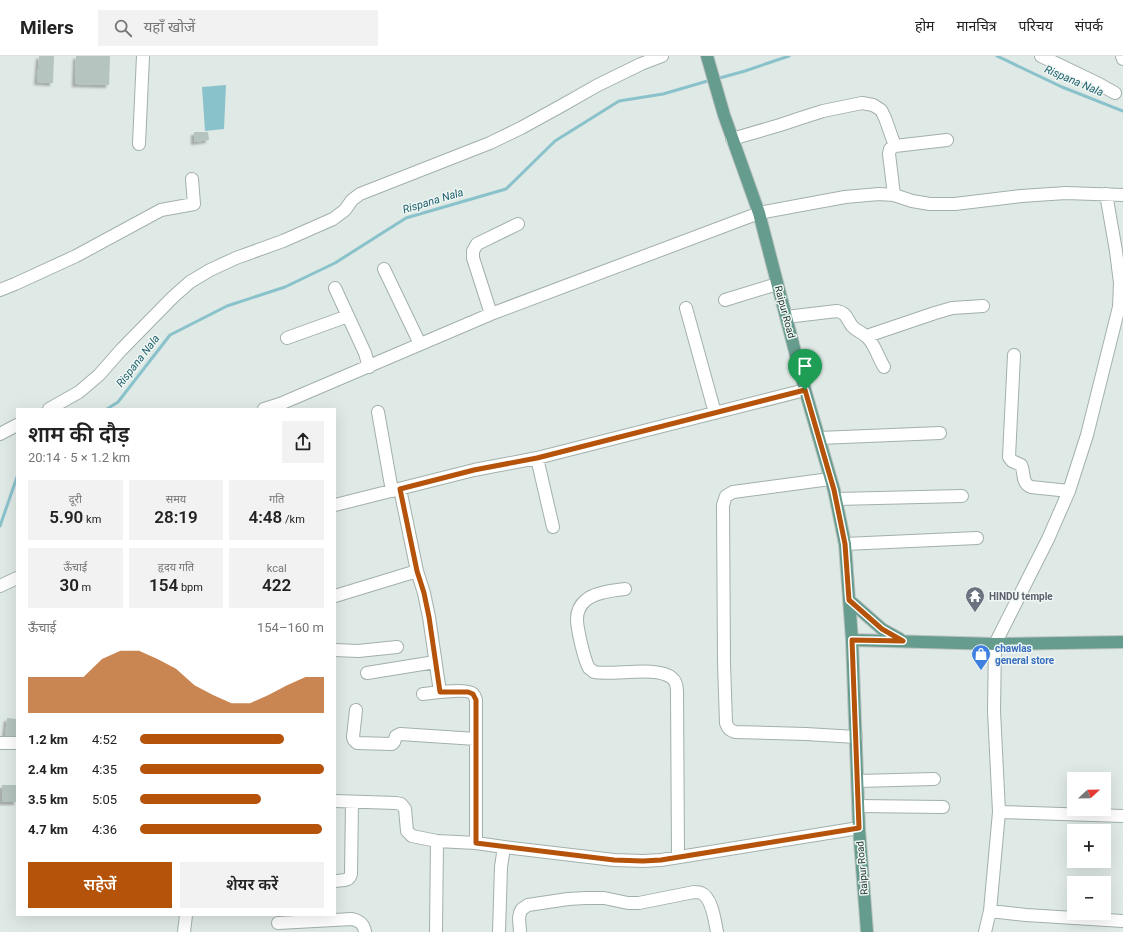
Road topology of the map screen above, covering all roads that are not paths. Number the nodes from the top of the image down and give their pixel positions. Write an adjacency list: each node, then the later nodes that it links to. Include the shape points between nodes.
1 (143, 56): 10 (street)
2 (662, 56): 36 (street, via 598,85 490,143 360,194 334,219 210,270 190,282 173,297 99,375 79,392)
3 (707, 56): 8 (main road, Raipur Road)
4 (1040, 56): 7 (street)
5 (1122, 56): 6 (street)
6 (1123, 59)
7 (1115, 93)
8 (732, 139): 11 (street, via 823,111 862,104 873,105 881,110); 16 (main road, Raipur Road)
9 (947, 140): 11 (street)
10 (139, 144)
11 (895, 146): 14 (street, via 890,149 889,154)
12 (192, 179): 22 (street, via 194,204 161,210 76,256)
13 (1106, 194): 14 (street, via 1045,194 955,204 930,204); 15 (street); 19 (street)
14 (894, 195): 16 (street, via 845,198)
15 (1123, 195)
16 (759, 213): 20 (main road, Raipur Road); 26 (street)
17 (518, 224): 26 (street, via 477,244 473,251)
18 (384, 269): 31 (street)
19 (1121, 283): 47 (street, via 1118,314 1087,434)
20 (777, 284): 23 (street); 28 (main road, Raipur Road)
21 (335, 288): 27 (street)
22 (0, 290)
23 (725, 300)
24 (983, 306): 29 (street, via 952,308)
25 (686, 308): 39 (street)
26 (491, 314): 31 (street)
27 (348, 316): 30 (street); 33 (street)
28 (786, 317): 29 (street, via 842,312 856,331); 35 (main road, Raipur Road)
29 (867, 336): 34 (street)
30 (287, 338)
31 (420, 344): 33 (street)
32 (1014, 355): 47 (street, via 1009,457 1021,465 1026,485)
33 (369, 367): 37 (street)
34 (884, 367)
35 (805, 390): 39 (street); 43 (main road, Raipur Road)
36 (51, 408)
37 (267, 408)
38 (378, 412): 46 (street)
39 (715, 413): 44 (street)
40 (16, 426): 42 (street)
41 (940, 433): 43 (street)
42 (0, 434)
43 (818, 438): 45 (main road, Raipur Road)
44 (537, 458): 46 (street, via 474,470); 51 (street)
45 (830, 480): 49 (main road, Raipur Road); 71 (street, via 733,492 726,496 723,505 726,723 728,728 735,732)
46 (396, 490): 50 (street); 54 (street)
47 (1069, 491): 63 (street)
48 (962, 496): 49 (street)
49 (836, 499): 53 (main road, Raipur Road)
50 (336, 505)
51 (553, 527)
52 (977, 538): 53 (street)
53 (845, 544): 59 (main road, Raipur Road)
54 (417, 571): 58 (street); 66 (street, via 429,617)
55 (16, 578): 56 (street)
56 (0, 586)
57 (625, 589): 87 (street, via 587,599 579,608 577,619 581,642 584,657 594,672 651,672 663,674 674,681 677,692)
58 (336, 596)
59 (849, 600): 60 (main road, Raipur Road); 61 (main road, via 882,629)
60 (852, 640): 61 (main road); 71 (main road, Raipur Road)
61 (903, 641): 63 (main road)
62 (1123, 642): 63 (main road)
63 (995, 644): 81 (street, via 994,711)
64 (397, 647): 65 (street, via 358,651)
65 (336, 650)
66 (435, 662): 67 (street); 68 (street)
67 (367, 673)
68 (440, 692): 69 (street); 72 (street, via 473,694 477,706)
69 (423, 694)
70 (356, 710): 72 (street, via 353,737 357,742 392,744 400,734)
71 (856, 737): 76 (main road, Raipur Road)
72 (476, 739): 85 (street)
73 (0, 743): 74 (street)
74 (16, 744)
75 (934, 779): 76 (street)
76 (858, 781): 79 (main road, Raipur Road)
77 (336, 801): 78 (street)
78 (352, 802): 84 (street, via 401,804 405,809 408,834); 88 (street, via 351,874 346,880)
79 (858, 806): 80 (street); 83 (main road, Raipur Road)
80 (943, 807)
81 (999, 812): 82 (street); 89 (street)
82 (1123, 816)
83 (859, 828): 87 (street); 99 (main road, Raipur Road)
84 (437, 841): 85 (street); 95 (street)
85 (476, 843): 86 (street)
86 (504, 847): 87 (street, via 614,860 655,860); 96 (street)
87 (678, 856)
88 (336, 881)
89 (990, 911): 91 (street); 100 (street)
90 (186, 916): 93 (street)
91 (1123, 921)
92 (278, 924): 94 (street, via 352,919 361,922)
93 (184, 932)
94 (365, 932)
95 (436, 932)
96 (499, 932)
97 (520, 932): 98 (street, via 520,913 528,905 592,898 639,903 694,892 705,895 710,902)
98 (717, 932)
99 (867, 932)
100 (985, 932)

